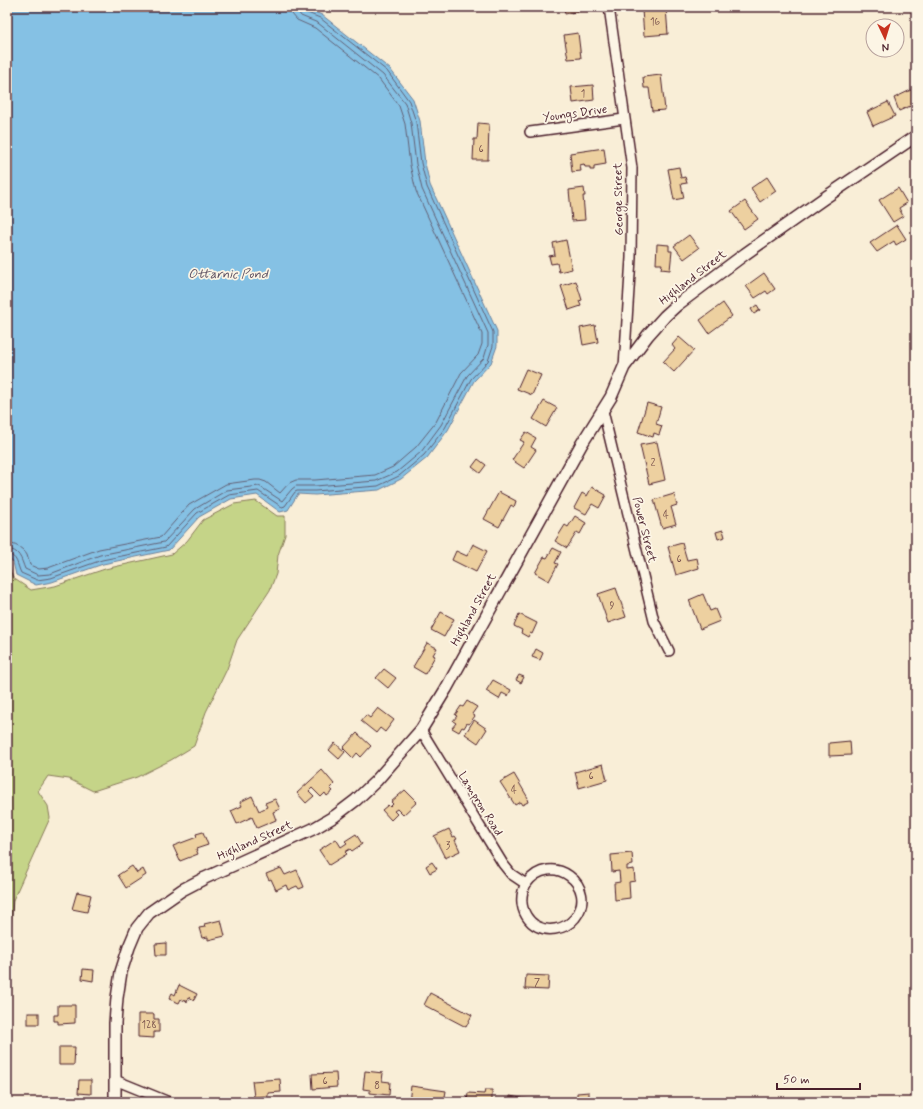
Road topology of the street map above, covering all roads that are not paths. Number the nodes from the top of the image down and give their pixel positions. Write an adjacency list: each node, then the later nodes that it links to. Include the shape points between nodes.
1 (609, 7): 2 (street, George Street)
2 (624, 119): 3 (street, Youngs Drive); 5 (street, George Street, via 632,168 631,258)
3 (530, 132)
4 (916, 136): 5 (street, Highland Street, via 745,254 678,305 648,335)
5 (624, 367): 6 (street, Highland Street, via 612,397)
6 (603, 411): 7 (street, Power Street, via 654,621); 8 (street, Highland Street, via 581,445)
7 (669, 651)
8 (421, 730): 9 (street, Lampron Road, via 503,864 511,874); 10 (street, Highland Street, via 376,781 335,816 188,887 149,913 137,928 121,972 115,1023)
9 (526, 884): 9 (street, via 521,896 522,908 526,916 537,926 550,930 560,928 578,914 581,905 580,891 576,882 565,873 546,870 536,873)
10 (115, 1080): 11 (street, Highland Street); 12 (street)
11 (114, 1102)
12 (169, 1102)

